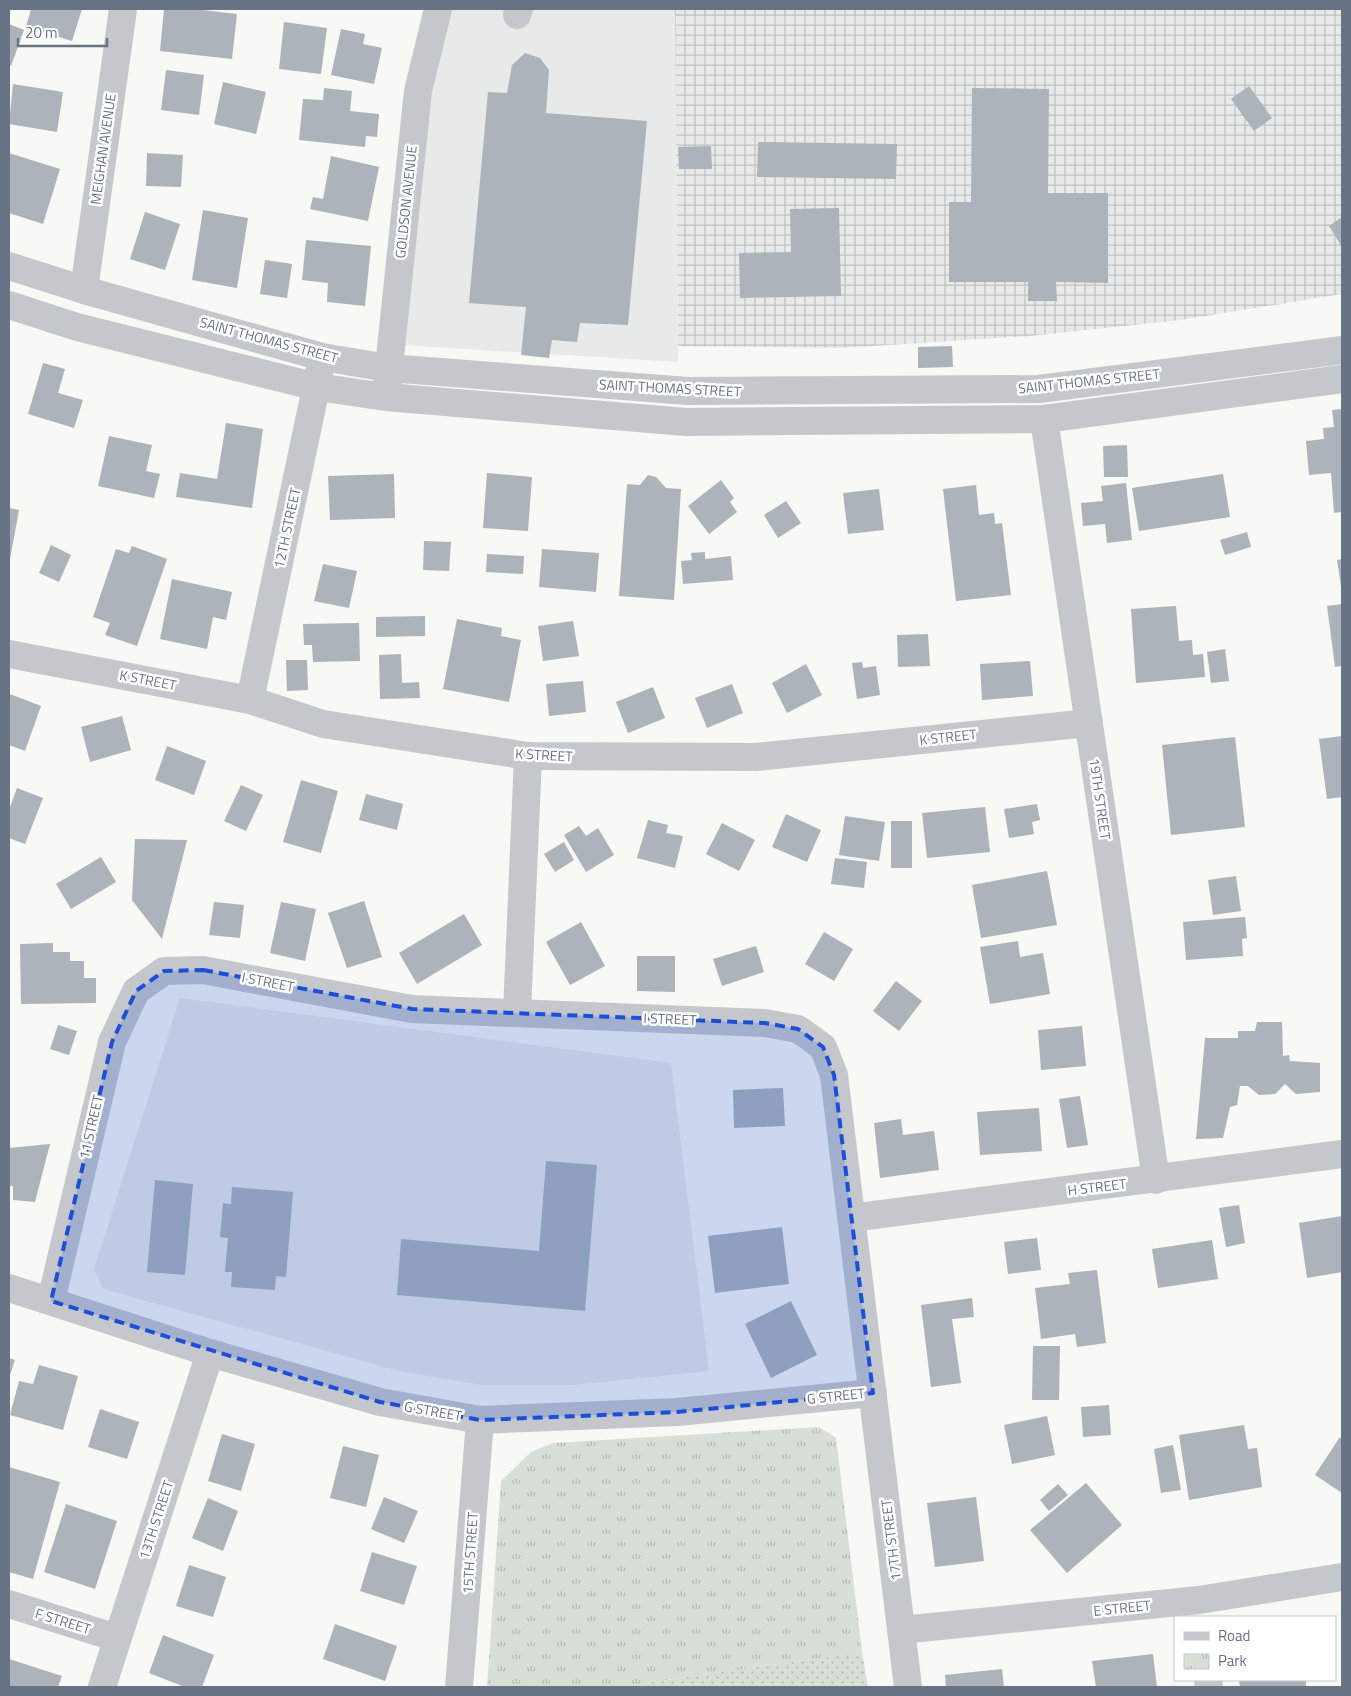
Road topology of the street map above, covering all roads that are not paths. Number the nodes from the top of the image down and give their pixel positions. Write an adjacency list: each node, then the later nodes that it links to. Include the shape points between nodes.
1 (123, 9): 4 (street, MEIGHAN AVENUE)
2 (438, 9): 8 (street, GOLDSON AVENUE, via 418,91)
3 (9, 266): 4 (street, SAINT THOMAS STREET)
4 (84, 290): 7 (street, SAINT THOMAS STREET)
5 (9, 305): 10 (street, via 77,326)
6 (1342, 350): 11 (street, SAINT THOMAS STREET, via 1039,388)
7 (322, 357): 8 (street, SAINT THOMAS STREET); 10 (street, 12TH STREET)
8 (388, 368): 11 (street, SAINT THOMAS STREET, via 688,391); 12 (street, GOLDSON AVENUE)
9 (1342, 379): 13 (street)
10 (317, 387): 12 (street); 16 (street, 12TH STREET)
11 (910, 391): 14 (street)
12 (386, 398): 14 (street, via 686,422)
13 (1044, 419): 14 (street); 17 (street, 19TH STREET)
14 (911, 420)
15 (9, 654): 16 (street, K STREET)
16 (250, 700): 18 (street, K STREET, via 323,724)
17 (1089, 723): 18 (street, K STREET, via 756,757); 22 (street, 19TH STREET)
18 (528, 756): 20 (street)
19 (164, 971): 20 (street, I STREET, via 203,970 412,1009); 25 (street, 11 STREET, via 136,992 112,1042)
20 (516, 1013): 23 (street, I STREET, via 765,1023 798,1029 823,1047 834,1075)
21 (1342, 1154): 22 (street, H STREET)
22 (1156, 1180): 23 (street, H STREET)
23 (851, 1218): 27 (street, I STREET)
24 (9, 1288): 25 (street, G STREET)
25 (51, 1301): 26 (street, G STREET)
26 (210, 1353): 28 (street, G STREET, via 380,1402); 33 (street, 13TH STREET)
27 (873, 1393): 28 (street, G STREET, via 677,1412); 32 (street, 17TH STREET)
28 (480, 1420): 35 (street, 15TH STREET)
29 (1342, 1577): 31 (street, E STREET)
30 (9, 1604): 33 (street, F STREET)
31 (1200, 1609): 32 (street, E STREET)
32 (902, 1630): 36 (street, 17TH STREET)
33 (117, 1638): 34 (street, 13TH STREET)
34 (102, 1687)
35 (460, 1687)
36 (908, 1687)

